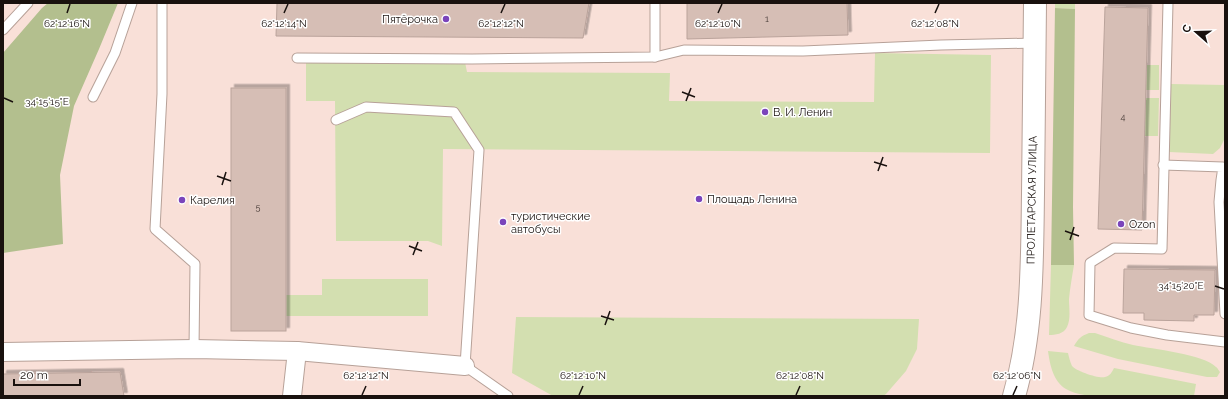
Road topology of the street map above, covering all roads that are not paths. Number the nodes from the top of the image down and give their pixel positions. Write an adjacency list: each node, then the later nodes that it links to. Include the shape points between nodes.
1 (28, 3): 7 (lane)
2 (132, 3): 11 (lane, via 116,53)
3 (162, 3): 18 (lane, via 162,94 155,229 195,264)
4 (655, 3): 9 (lane)
5 (1035, 3): 8 (street, ПРОЛЕТАРСКАЯ УЛИЦА)
6 (1168, 3): 14 (lane)
7 (3, 30)
8 (1034, 43): 9 (lane, via 803,50 684,50); 24 (street, ПРОЛЕТАРСКАЯ УЛИЦА, via 1033,233 1023,359)
9 (655, 57): 10 (lane)
10 (296, 58)
11 (93, 97)
12 (336, 120): 21 (lane, via 366,107 454,112 479,150)
13 (1224, 164): 14 (lane); 15 (lane, via 1219,202)
14 (1164, 166): 17 (lane, via 1162,249 1114,248 1090,263 1089,315 1131,328)
15 (1224, 256): 16 (lane)
16 (1225, 314)
17 (1225, 342)
18 (194, 349): 19 (street); 20 (street)
19 (298, 351): 21 (street); 22 (street)
20 (3, 352)
21 (465, 366): 23 (lane)
22 (292, 396)
23 (508, 396)
24 (1014, 396)

